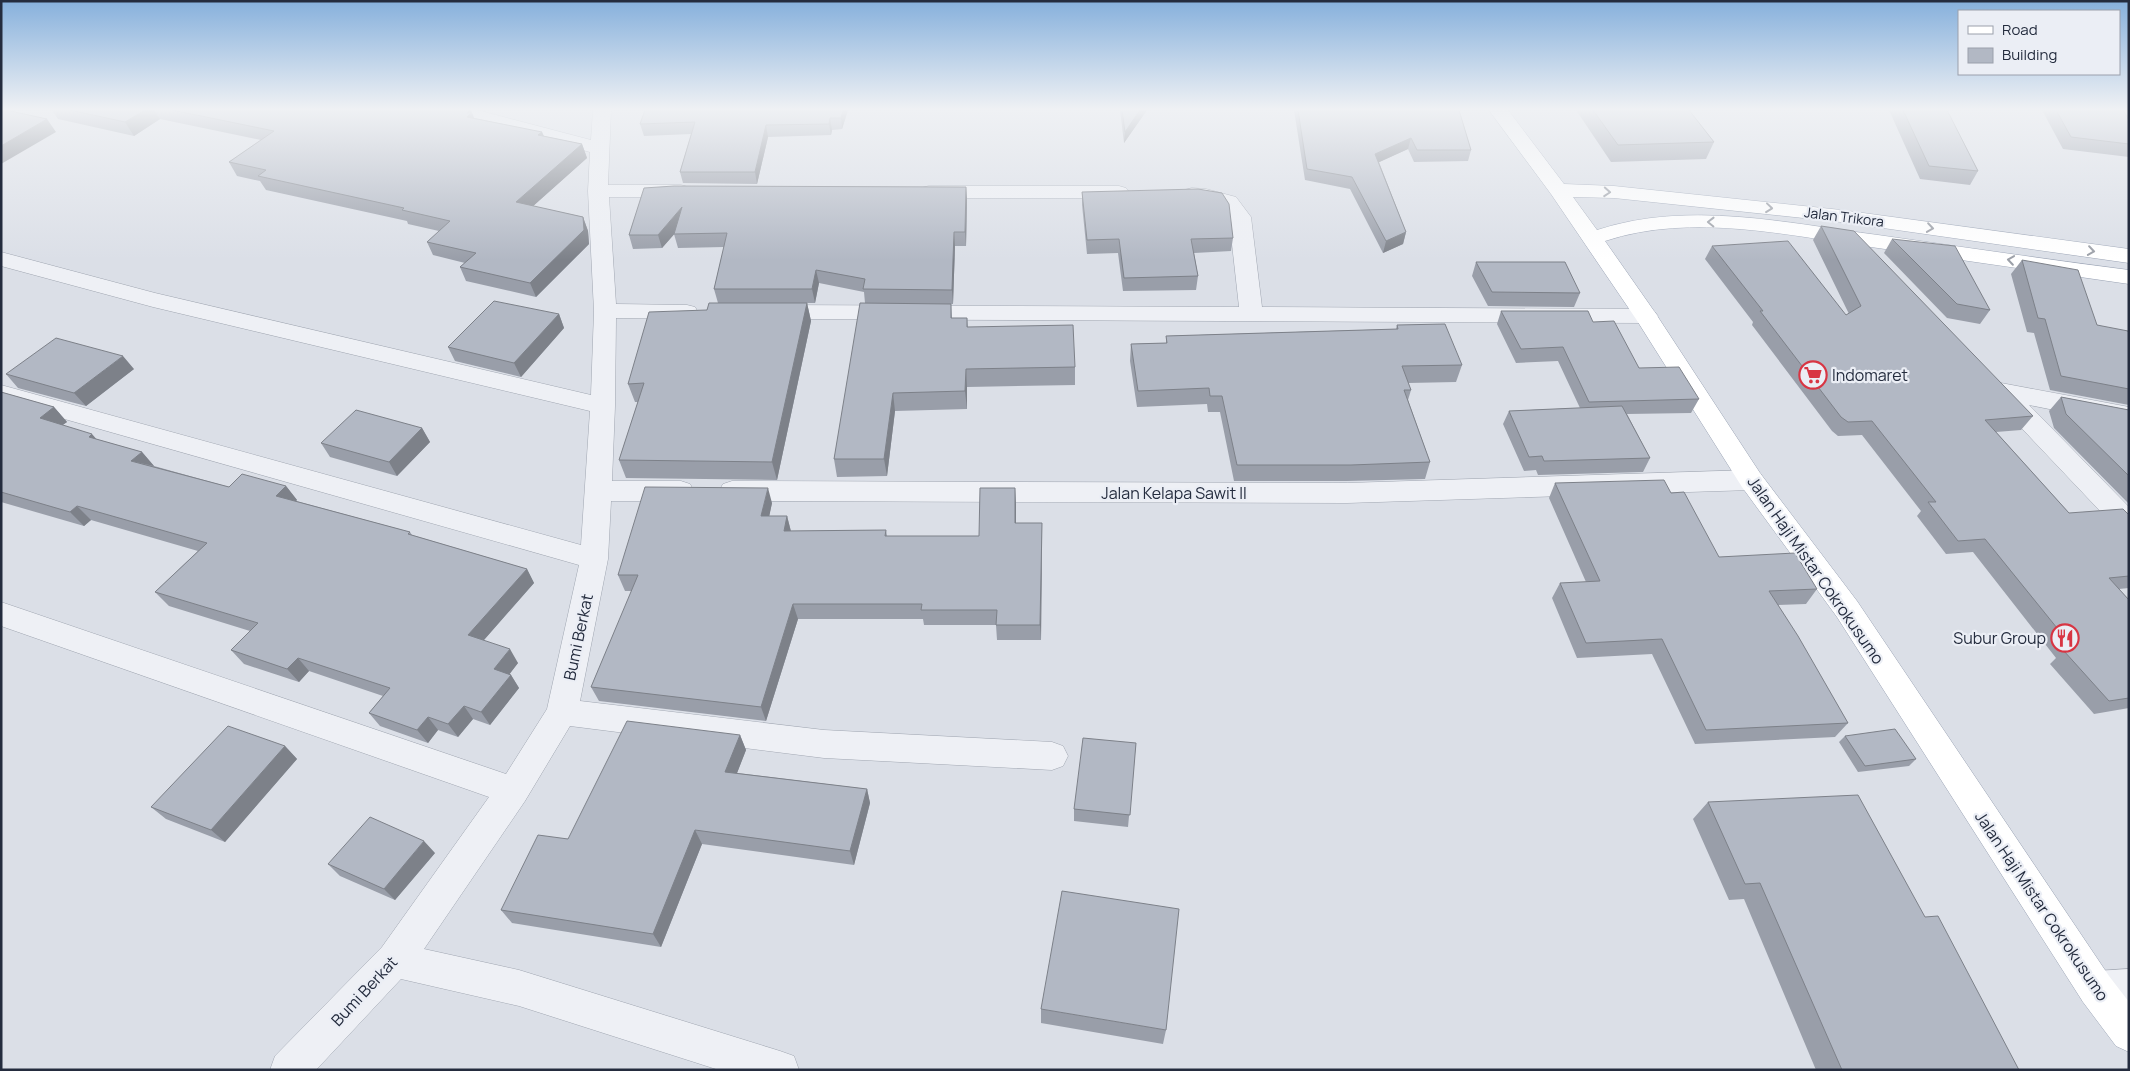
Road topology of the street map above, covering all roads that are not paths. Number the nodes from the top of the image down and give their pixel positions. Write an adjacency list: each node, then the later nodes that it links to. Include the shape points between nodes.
1 (599, 160): 3 (street, Bumi Berkat)
2 (1535, 160): 4 (main road, Jalan Haji Mistar Cokrokusumo)
3 (598, 190): 5 (street); 15 (street, Bumi Berkat)
4 (1558, 190): 10 (main road, Jalan Haji Mistar Cokrokusumo); 11 (main road, Jalan Trikora, one-way to 11, via 1614,192 1841,216)
5 (697, 191)
6 (906, 192): 7 (street)
7 (1134, 192)
8 (1172, 193): 18 (street, via 1206,195 1229,201 1240,217)
9 (1854, 238): 10 (main road, Jalan Trikora, one-way to 10, via 1736,222 1687,221 1611,231); 13 (street); 14 (main road, Jalan Trikora, one-way to 9)
10 (1591, 239): 19 (main road, Jalan Haji Mistar Cokrokusumo)
11 (2129, 256)
12 (1, 259): 21 (street, via 153,300)
13 (1880, 266)
14 (2129, 277)
15 (605, 311): 16 (street); 21 (street, Bumi Berkat)
16 (704, 312)
17 (754, 312): 18 (street)
18 (1251, 314): 19 (street)
19 (1646, 316): 23 (main road, Jalan Haji Mistar Cokrokusumo)
20 (1, 393): 26 (street)
21 (603, 406): 24 (street, Bumi Berkat)
22 (2129, 416): 25 (street, via 1994,384)
23 (1751, 480): 24 (street, Jalan Kelapa Sawit II, via 1347,493); 32 (main road, Jalan Haji Mistar Cokrokusumo, via 1847,609)
24 (598, 491): 26 (street, Bumi Berkat)
25 (2129, 524)
26 (594, 559): 28 (street, Bumi Berkat)
27 (1, 614): 30 (street)
28 (562, 712): 29 (street, via 824,744); 30 (street, Bumi Berkat)
29 (1052, 756)
30 (513, 791): 31 (street, Bumi Berkat)
31 (395, 960): 34 (street, Bumi Berkat); 35 (street, via 519,988)
32 (2112, 988): 33 (main road, Jalan Haji Mistar Cokrokusumo)
33 (2129, 1033)
34 (289, 1070)
35 (780, 1070)

